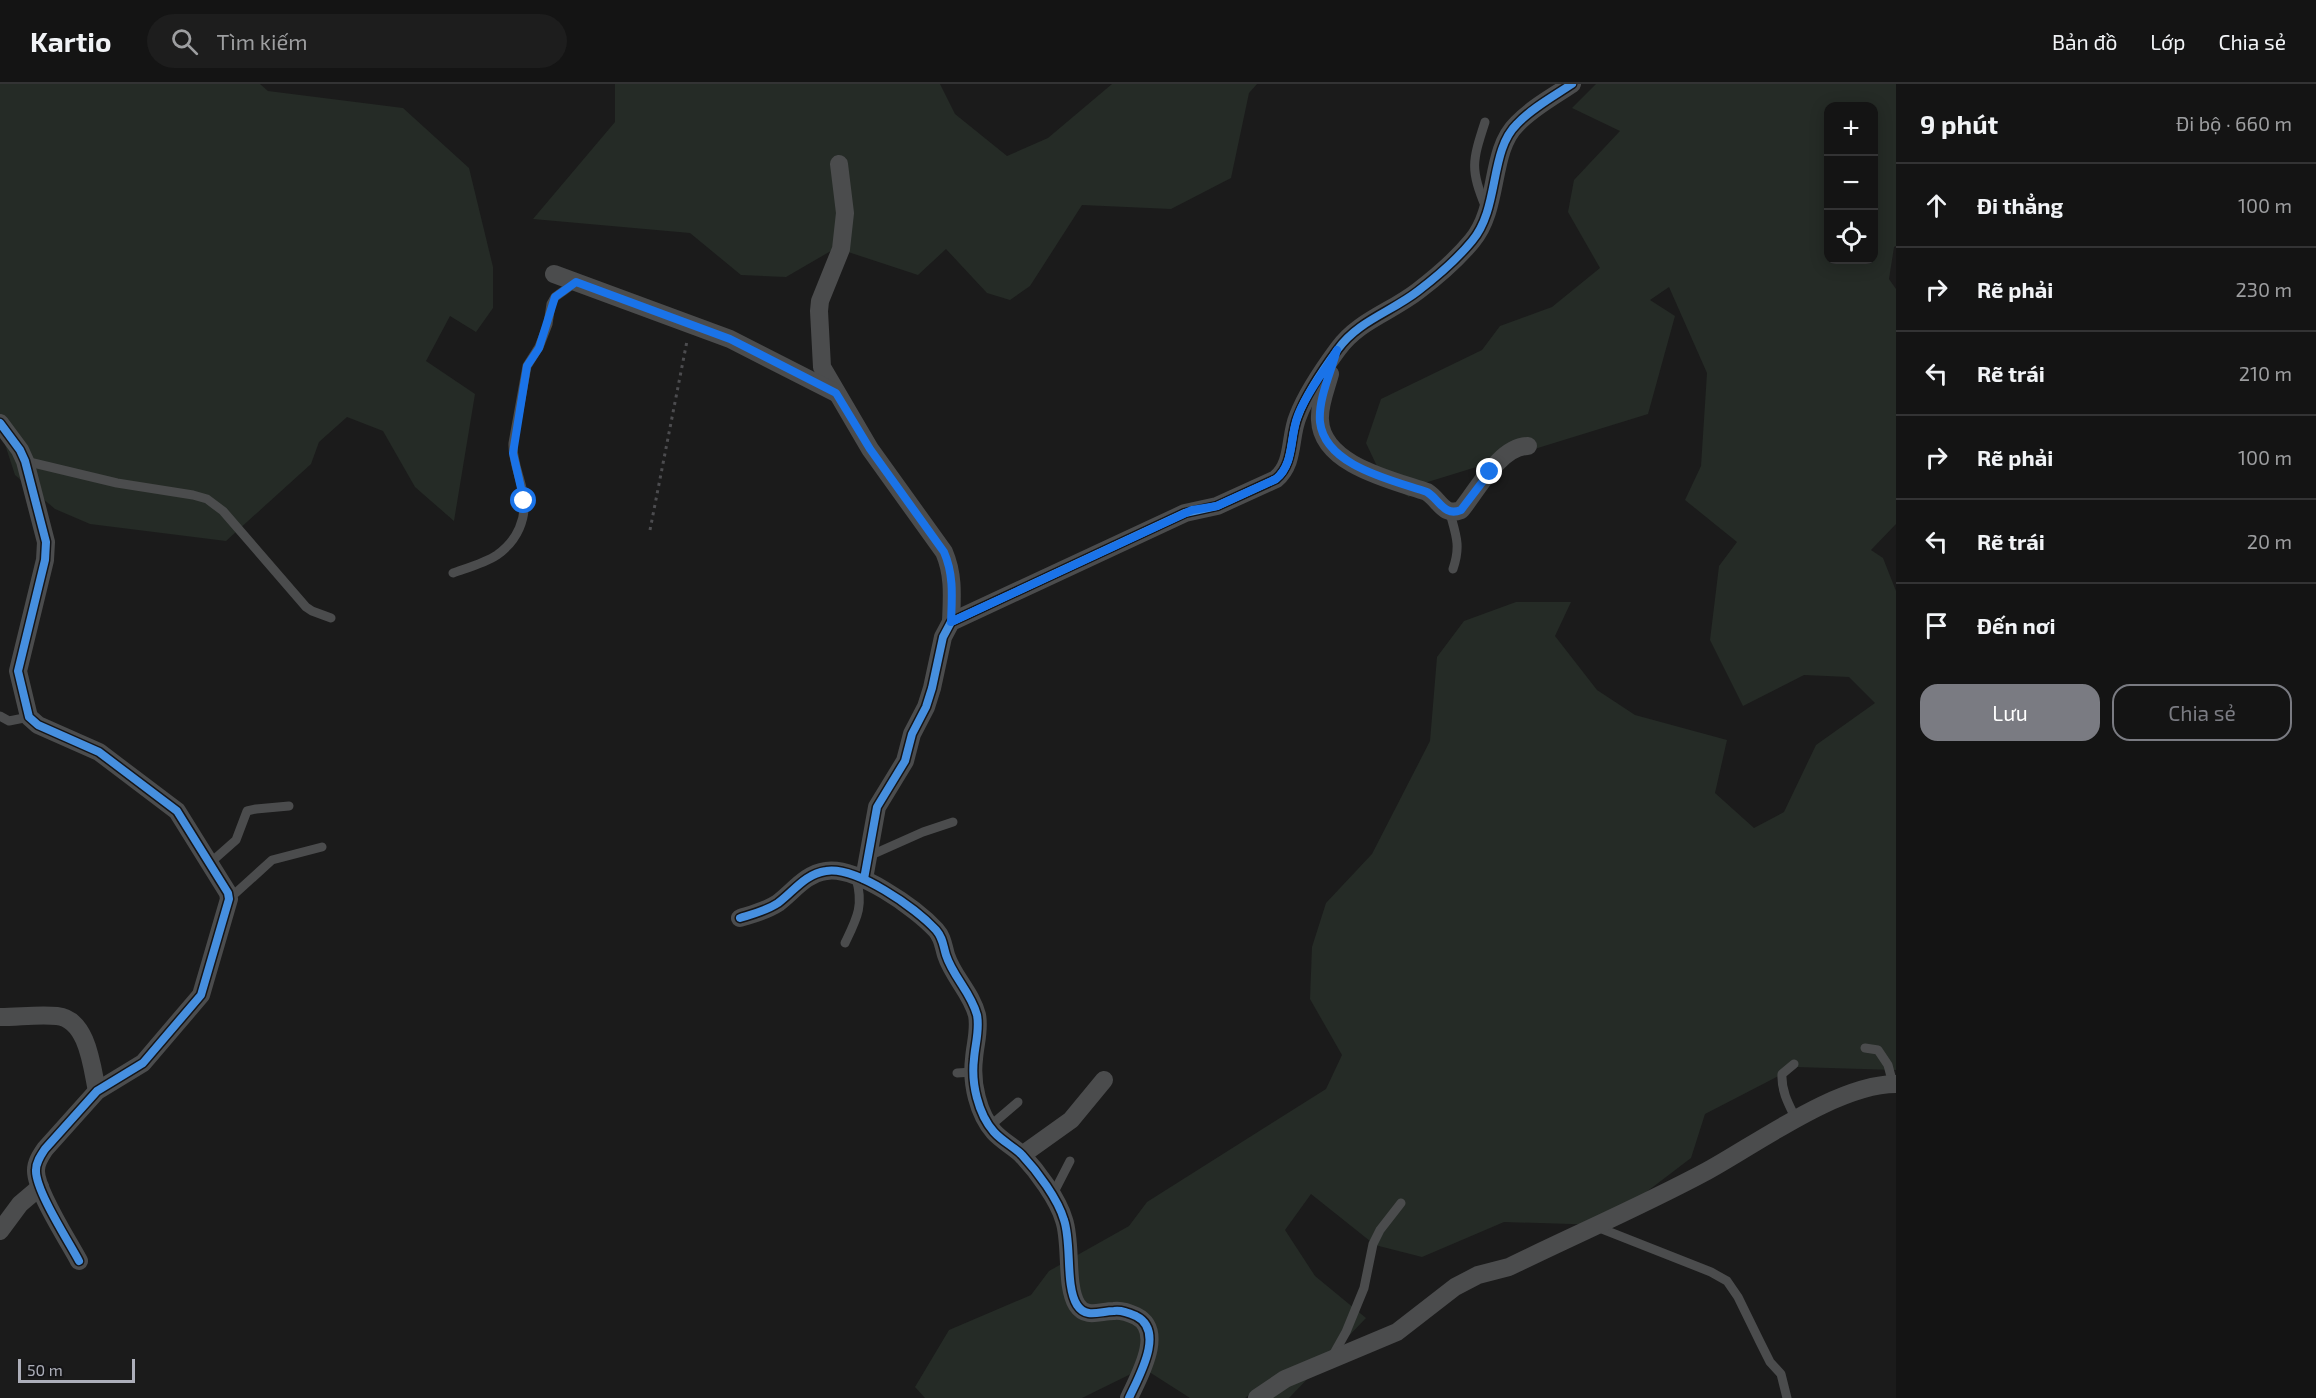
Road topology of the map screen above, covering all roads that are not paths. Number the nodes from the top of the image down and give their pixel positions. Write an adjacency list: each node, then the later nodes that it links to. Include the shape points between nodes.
1 (1572, 84): 4 (street, via 1511,131 1502,150)
2 (1485, 122): 4 (lane, via 1473,170)
3 (839, 164): 8 (street, via 845,213 842,241 819,311 822,367)
4 (1488, 213): 7 (street, via 1470,244 1418,291 1356,328)
5 (554, 274): 6 (street)
6 (576, 282): 8 (street, via 730,339); 14 (lane, via 555,297 539,348 527,366 513,453 524,501 520,527 496,556)
7 (1337, 350): 12 (street, via 1320,422 1331,449 1343,460 1427,492); 16 (street, via 1297,417 1288,464 1276,479 1217,506 1192,510)
8 (836, 393): 16 (street, via 870,449 944,552 952,581)
9 (0, 423): 11 (street)
10 (1528, 446): 12 (street, via 1508,452 1461,510)
11 (25, 461): 15 (lane, via 207,499 223,511 306,607); 18 (street, via 46,550 18,671)
12 (1450, 513): 13 (lane, via 1458,543)
13 (1453, 569)
14 (453, 573)
15 (331, 618)
16 (951, 622): 22 (street, via 905,761 877,807)
17 (0, 717): 18 (lane)
18 (29, 717): 23 (street, via 38,725 99,752 177,811)
19 (289, 806): 23 (lane, via 246,812 236,840)
20 (953, 822): 22 (lane)
21 (322, 847): 25 (lane, via 272,860)
22 (868, 857): 24 (street)
23 (210, 863): 25 (street)
24 (859, 877): 26 (street, via 839,871 817,874 806,878 772,907); 27 (lane, via 860,908); 36 (street, via 900,901 943,940 951,966 973,1000 978,1018 978,1043 965,1072)
25 (230, 900): 33 (street, via 201,994 143,1063)
26 (740, 918)
27 (845, 943)
28 (0, 1017): 33 (street, via 57,1016 69,1021 86,1042)
29 (1865, 1048): 32 (lane, via 1878,1050)
30 (1794, 1064): 35 (lane, via 1782,1074 1781,1083)
31 (1104, 1080): 37 (street, via 1071,1120)
32 (1895, 1084): 35 (street, via 1854,1090)
33 (97, 1091): 39 (street, via 45,1149 36,1167)
34 (1018, 1102): 36 (lane)
35 (1796, 1119): 42 (street, via 1706,1172)
36 (990, 1126): 37 (street)
37 (1022, 1155): 40 (street)
38 (1070, 1161): 40 (lane)
39 (40, 1187): 43 (street, via 20,1204); 44 (street)
40 (1052, 1197): 46 (street, via 1064,1220 1076,1303 1083,1312 1092,1314 1126,1312 1140,1318 1147,1327 1149,1345 1144,1366)
41 (1401, 1203): 45 (lane, via 1373,1244 1364,1288)
42 (1594, 1226): 45 (street, via 1509,1267 1478,1275 1455,1287 1397,1332); 48 (lane, via 1727,1281 1770,1362 1781,1374)
43 (0, 1232)
44 (79, 1262)
45 (1330, 1360): 47 (street, via 1285,1378)
46 (1129, 1398)
47 (1257, 1398)
48 (1787, 1398)

